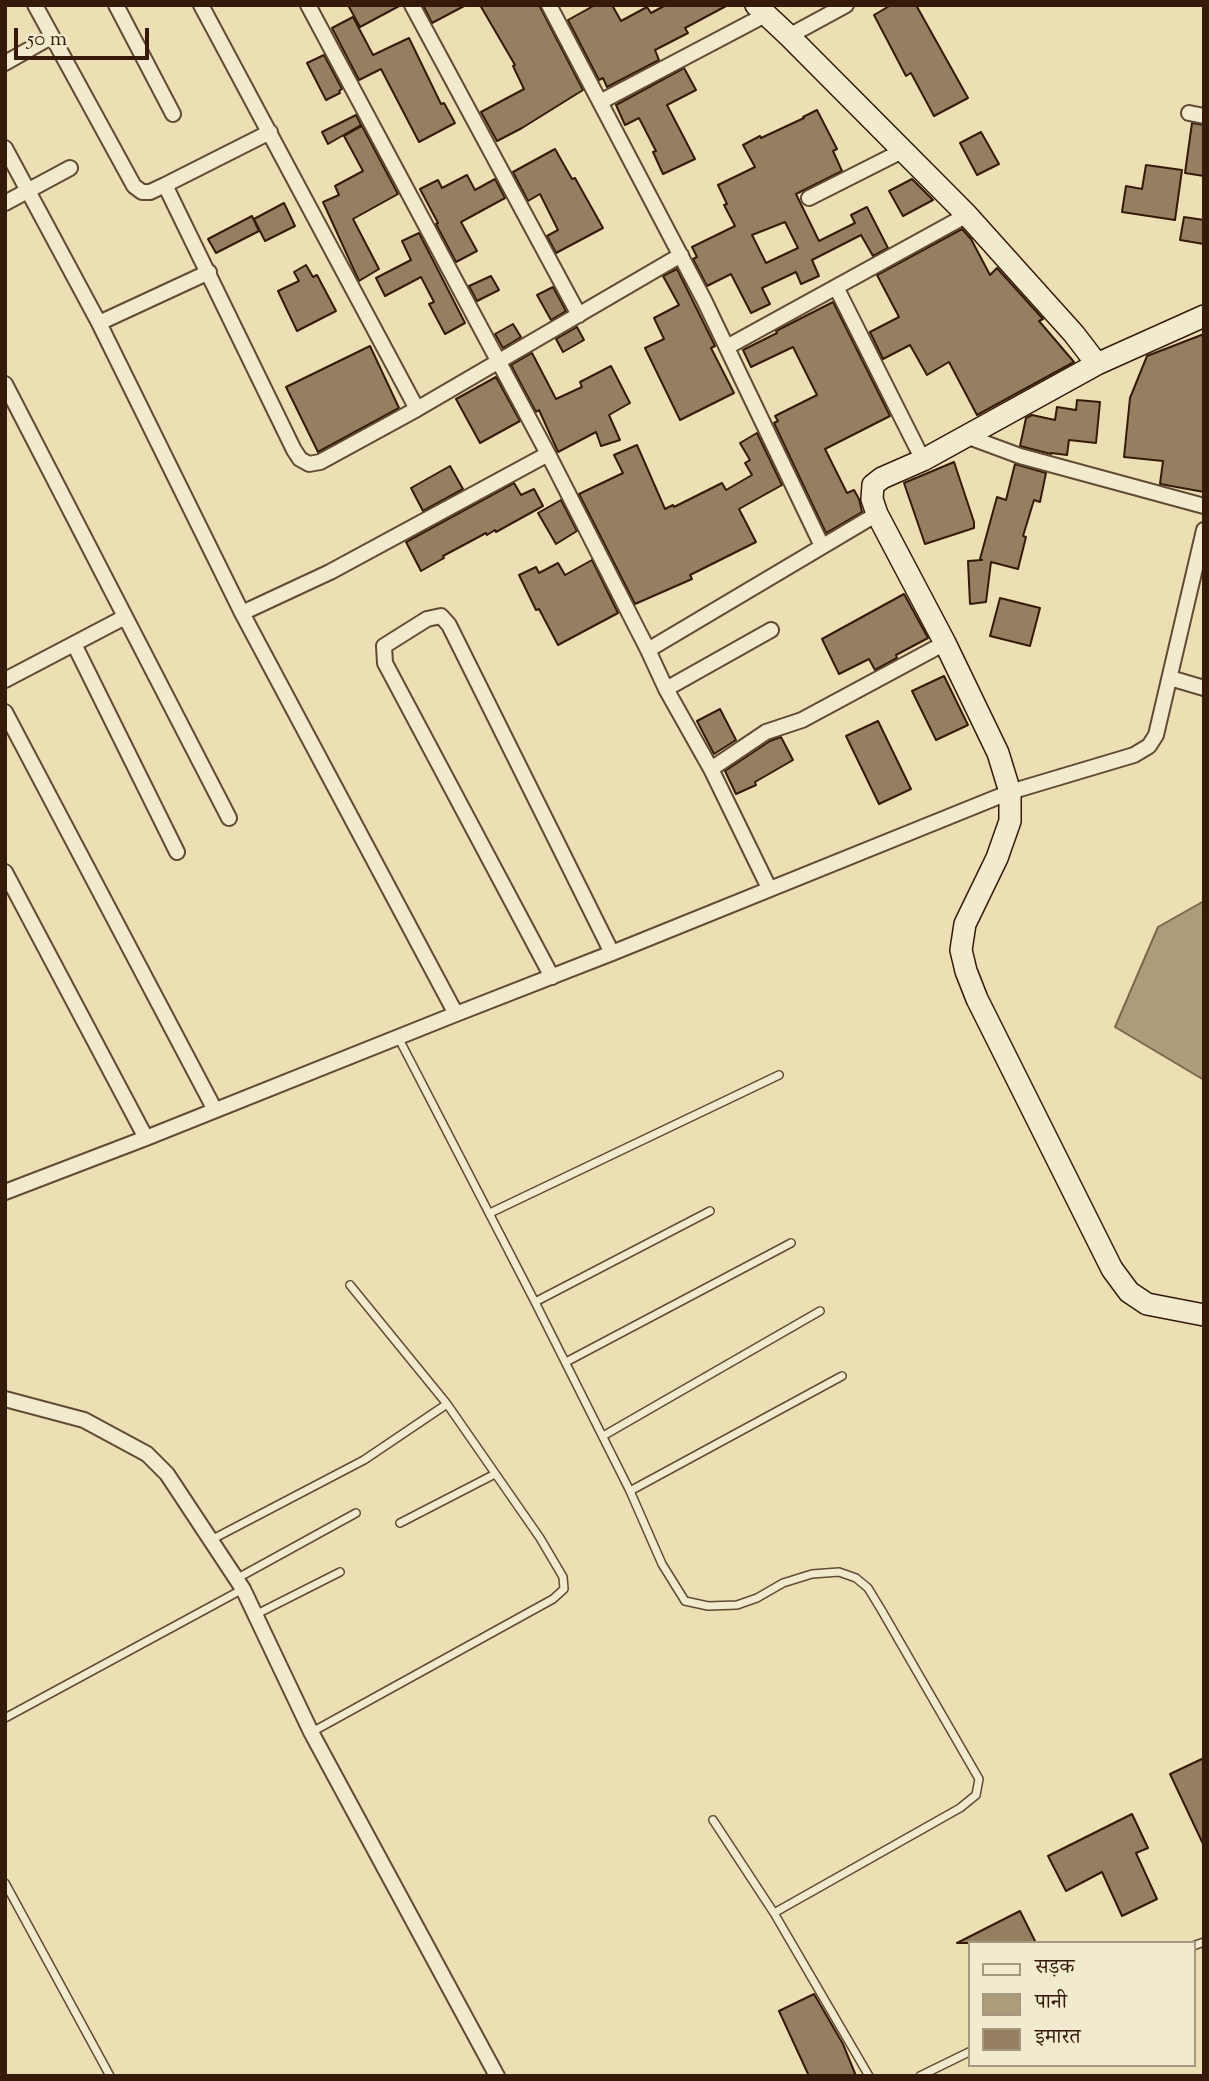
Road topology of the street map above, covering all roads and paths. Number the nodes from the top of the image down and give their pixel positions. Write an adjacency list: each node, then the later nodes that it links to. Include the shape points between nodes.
1 (35, 5): 10 (street)
2 (116, 5): 13 (street)
3 (201, 5): 14 (street)
4 (308, 5): 30 (street)
5 (412, 5): 26 (street)
6 (549, 5): 12 (street)
7 (846, 5): 9 (street)
8 (760, 10): 9 (street); 12 (street)
9 (789, 36): 16 (street)
10 (51, 37): 11 (street); 18 (street, via 134,186 149,192)
11 (5, 63)
12 (600, 102): 23 (street)
13 (173, 114)
14 (270, 132): 18 (street); 33 (street)
15 (5, 148): 19 (street)
16 (904, 150): 20 (street); 22 (street)
17 (70, 168): 19 (street)
18 (165, 185): 24 (street)
19 (28, 191): 21 (street); 28 (street)
20 (809, 198)
21 (5, 202)
22 (967, 215): 25 (street); 31 (street)
23 (681, 255): 26 (street); 29 (street)
24 (209, 272): 28 (street); 33 (street, via 300,459 309,464 320,462)
25 (836, 287): 29 (street); 36 (street)
26 (579, 315): 30 (street)
27 (1204, 316): 31 (street)
28 (99, 323): 41 (street)
29 (727, 347): 40 (street)
30 (499, 362): 33 (street); 35 (street)
31 (1097, 363): 34 (street)
32 (5, 384): 42 (street)
33 (417, 409)
34 (966, 436): 36 (street); 37 (street, via 1020,456)
35 (548, 454): 41 (street, via 330,572); 46 (street)
36 (923, 460): 38 (street, via 873,485)
37 (1204, 506)
38 (877, 514): 40 (street); 44 (street)
39 (1203, 540): 47 (street)
40 (822, 547): 46 (street)
41 (242, 613): 60 (street)
42 (125, 617): 45 (street); 54 (street)
43 (771, 630): 50 (street)
44 (945, 643): 52 (street, via 802,720 766,732); 53 (street, via 998,753)
45 (74, 644): 48 (street); 55 (street)
46 (648, 650): 50 (street)
47 (1170, 678): 49 (street); 53 (street, via 1156,736 1149,746 1111,763)
48 (5, 680)
49 (1204, 688)
50 (666, 689): 52 (street)
51 (5, 712): 63 (street)
52 (710, 769): 57 (street)
53 (1010, 792): 57 (street); 72 (street, via 1010,821 998,858 965,924 961,950 966,971 1112,1269 1129,1292 1147,1304)
54 (229, 818)
55 (177, 852)
56 (5, 872): 64 (street)
57 (769, 888): 58 (street)
58 (612, 953): 59 (street); 59 (street, via 449,625 440,616 428,619 384,646 385,663)
59 (552, 976): 60 (street)
60 (456, 1014): 61 (street)
61 (398, 1037): 63 (street); 67 (lane)
62 (779, 1075): 67 (lane)
63 (215, 1110): 64 (street)
64 (146, 1138): 65 (street)
65 (5, 1192)
66 (710, 1211): 70 (lane)
67 (490, 1213): 70 (lane)
68 (791, 1243): 73 (lane)
69 (350, 1286): 76 (lane)
70 (535, 1302): 73 (lane)
71 (820, 1311): 77 (lane)
72 (1204, 1315)
73 (566, 1362): 77 (lane)
74 (842, 1376): 79 (lane)
75 (5, 1399): 82 (street, via 83,1420 147,1454 167,1474)
76 (447, 1404): 78 (lane); 82 (lane, via 364,1460)
77 (603, 1436): 79 (lane)
78 (495, 1474): 81 (lane); 87 (lane, via 540,1538 563,1577 564,1589)
79 (630, 1490): 90 (lane, via 662,1564 685,1601 737,1605 812,1574 839,1572 856,1578 868,1588 979,1779 976,1795 960,1808)
80 (356, 1513): 84 (lane)
81 (400, 1523)
82 (211, 1539): 84 (street)
83 (340, 1572): 85 (lane)
84 (240, 1584): 85 (street); 86 (lane)
85 (255, 1615): 87 (street)
86 (5, 1718)
87 (311, 1732): 93 (street)
88 (713, 1819): 90 (lane)
89 (5, 1883): 92 (lane)
90 (774, 1913): 94 (lane)
91 (968, 2052): 95 (lane)
92 (110, 2076)
93 (496, 2076)
94 (869, 2076)
95 (920, 2076)

